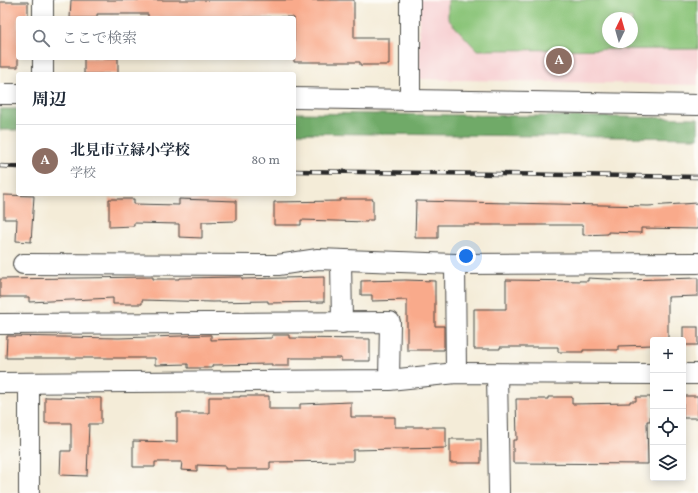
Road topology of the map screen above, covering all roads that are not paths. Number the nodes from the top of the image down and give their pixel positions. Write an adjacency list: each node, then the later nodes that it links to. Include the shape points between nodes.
1 (43, 0): 3 (street)
2 (410, 0): 9 (street)
3 (43, 16)
4 (43, 60): 5 (street)
5 (43, 72)
6 (0, 94): 7 (street)
7 (16, 94)
8 (296, 98): 9 (street)
9 (410, 100): 10 (street)
10 (698, 105)
11 (341, 260): 12 (street, via 318,259 278,265); 13 (street); 15 (street)
12 (23, 264)
13 (455, 264): 14 (street); 17 (street)
14 (698, 264)
15 (342, 323): 16 (street); 22 (street, via 390,322)
16 (0, 324)
17 (456, 373): 18 (street); 22 (street)
18 (496, 374): 19 (street); 26 (street)
19 (650, 374)
20 (686, 374): 21 (street)
21 (698, 374)
22 (390, 380): 24 (street)
23 (0, 383): 24 (street)
24 (29, 384): 25 (street)
25 (29, 493)
26 (499, 493)

